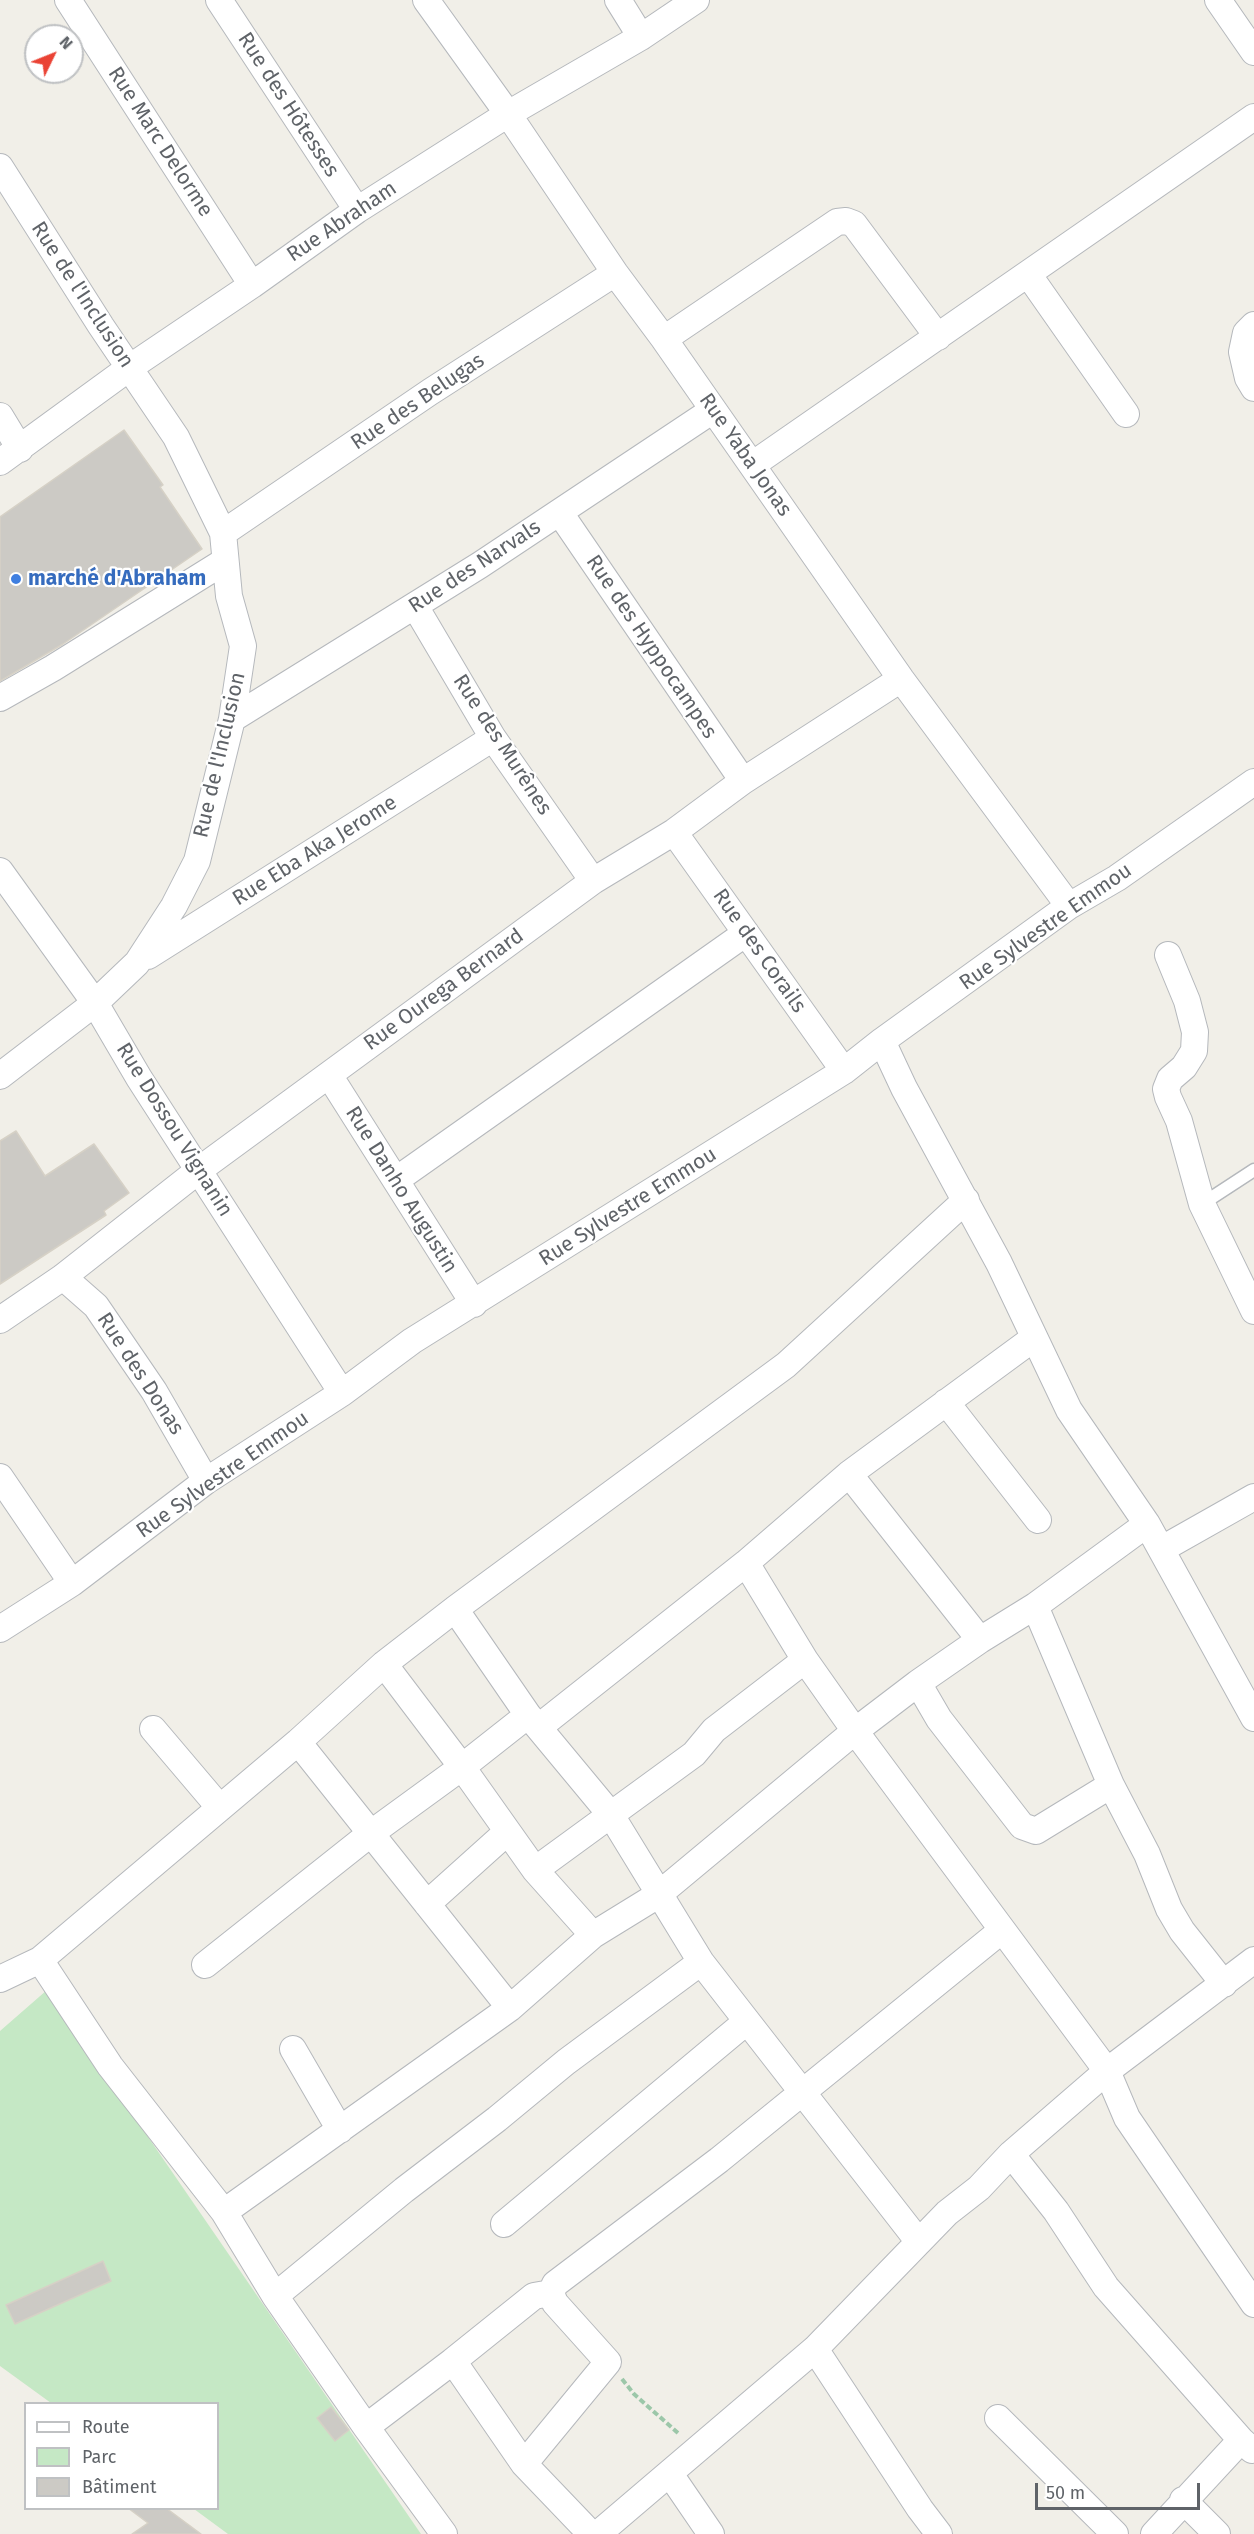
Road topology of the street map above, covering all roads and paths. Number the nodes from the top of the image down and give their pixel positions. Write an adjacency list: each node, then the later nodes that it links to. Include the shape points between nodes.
1 (68, 0): 15 (street, Rue Marc Delorme)
2 (219, 0): 12 (street, Rue des Hôtesses)
3 (426, 0): 9 (street, Rue Yaba Jonas)
4 (618, 0): 7 (street)
5 (696, 0): 7 (street, Rue Abraham)
6 (1218, 0): 8 (street)
7 (641, 37): 9 (street, Rue Abraham)
8 (1254, 52)
9 (508, 114): 12 (street, Rue Abraham); 13 (street, Rue Yaba Jonas)
10 (1254, 117): 14 (street)
11 (0, 167): 19 (street, Rue de l'Inclusion)
12 (357, 210): 15 (street, Rue Abraham)
13 (615, 273): 18 (street, Rue Yaba Jonas); 27 (street, Rue des Belugas, via 430,392)
14 (1028, 274): 17 (street); 22 (street)
15 (252, 285): 19 (street, Rue Abraham)
16 (1254, 325): 20 (street, via 1246,333 1242,352)
17 (938, 337): 18 (street, via 854,224 846,221 837,222); 25 (street)
18 (664, 339): 21 (street, Rue Yaba Jonas)
19 (129, 368): 24 (street, Rue Abraham); 27 (street, Rue de l'Inclusion, via 176,437)
20 (1254, 388)
21 (713, 410): 25 (street, Rue Yaba Jonas); 26 (street, Rue des Narvals)
22 (1126, 414)
23 (0, 416): 24 (street)
24 (10, 455)
25 (752, 465): 30 (street, Rue Yaba Jonas)
26 (560, 513): 29 (street, Rue des Narvals); 34 (street, Rue des Hyppocampes)
27 (223, 533): 28 (street, Rue de l'Inclusion)
28 (225, 561): 31 (street); 32 (street, Rue de l'Inclusion, via 243,646)
29 (415, 606): 32 (street, Rue des Narvals); 33 (street, Rue des Murênes)
30 (901, 679): 34 (street, Rue Ourega Bernard); 39 (street, Rue Yaba Jonas)
31 (0, 698)
32 (232, 719): 42 (street, Rue de l'Inclusion, via 196,861 174,906)
33 (493, 738): 38 (street, Rue des Murênes); 42 (street, Rue Eba Aka Jerome)
34 (742, 781): 36 (street, Rue Ourega Bernard)
35 (1254, 782): 39 (street, Rue Sylvestre Emmou, via 1117,878)
36 (674, 832): 38 (street, Rue Ourega Bernard); 40 (street, Rue des Corails)
37 (0, 871): 43 (street, Rue Dossou Vignanin)
38 (593, 881): 46 (street, Rue Ourega Bernard)
39 (1068, 906): 44 (street, Rue Sylvestre Emmou)
40 (746, 933): 45 (street, Rue des Corails); 50 (street)
41 (1168, 956): 52 (street, via 1195,1032 1194,1051 1166,1089)
42 (138, 963): 43 (street, Rue de l'Inclusion)
43 (95, 1002): 47 (street, Rue de l'Inclusion); 48 (street, Rue Dossou Vignanin)
44 (882, 1041): 45 (street, Rue Sylvestre Emmou); 51 (street)
45 (844, 1071): 54 (street, Rue Sylvestre Emmou)
46 (329, 1075): 48 (street, Rue Ourega Bernard); 50 (street, Rue Danho Augustin)
47 (0, 1076)
48 (199, 1170): 53 (street, Rue Ourega Bernard); 58 (street, Rue Dossou Vignanin)
49 (1254, 1170): 52 (lane)
50 (396, 1180): 54 (street, Rue Danho Augustin)
51 (966, 1200): 57 (street); 70 (street, via 786,1365)
52 (1202, 1204): 55 (street)
53 (63, 1276): 56 (street, Rue Ourega Bernard); 62 (street, Rue des Donas, via 96,1306 154,1391)
54 (474, 1304): 58 (street, Rue Sylvestre Emmou, via 412,1341)
55 (1254, 1311)
56 (0, 1320)
57 (1034, 1338): 59 (street); 65 (street, via 1069,1410)
58 (342, 1393): 62 (street, Rue Sylvestre Emmou)
59 (946, 1402): 60 (street); 64 (street)
60 (849, 1474): 67 (street); 72 (street)
61 (0, 1477): 68 (street)
62 (206, 1481): 68 (street, Rue Sylvestre Emmou)
63 (1254, 1497): 66 (street)
64 (1038, 1520)
65 (1147, 1524): 66 (street); 69 (street)
66 (1162, 1549): 76 (street)
67 (746, 1563): 73 (street); 77 (street)
68 (72, 1583): 71 (street, Rue Sylvestre Emmou)
69 (1035, 1606): 72 (street); 82 (street)
70 (455, 1609): 74 (street); 77 (street)
71 (0, 1629)
72 (980, 1640): 75 (street)
73 (805, 1660): 79 (street); 84 (street, via 714,1730 694,1754)
74 (384, 1664): 80 (street); 81 (street)
75 (918, 1683): 79 (street); 82 (street, via 939,1719 1022,1826 1036,1831)
76 (1254, 1718)
77 (534, 1721): 81 (street); 84 (street)
78 (153, 1729): 83 (street)
79 (855, 1731): 88 (street); 90 (street)
80 (298, 1743): 83 (street); 86 (street)
81 (462, 1767): 85 (street); 86 (street)
82 (1111, 1785): 97 (street, via 1147,1854 1169,1910)
83 (220, 1808): 92 (street)
84 (611, 1815): 87 (street); 88 (street)
85 (506, 1833): 87 (street); 89 (street)
86 (370, 1834): 89 (street); 95 (street)
87 (535, 1870): 91 (street)
88 (658, 1895): 91 (street); 94 (street)
89 (428, 1904): 98 (street)
90 (1001, 1931): 101 (street); 102 (street)
91 (593, 1935): 98 (street)
92 (40, 1960): 96 (street); 105 (street, via 110,2066)
93 (1254, 1960): 97 (street)
94 (701, 1962): 99 (street); 109 (street, via 566,2062)
95 (205, 1965)
96 (1, 1976)
97 (1224, 1984): 101 (street)
98 (510, 2008): 103 (street)
99 (746, 2022): 102 (street); 106 (street)
100 (293, 2049): 103 (street)
101 (1107, 2071): 104 (street); 110 (street, via 1127,2118)
102 (803, 2090): 107 (street); 108 (street, via 719,2160 555,2284)
103 (340, 2130): 105 (street)
104 (1011, 2154): 107 (street); 116 (street, via 1106,2287)
105 (224, 2212): 109 (street)
106 (504, 2224)
107 (919, 2242): 111 (street)
108 (551, 2293): 112 (street, via 534,2296); 113 (street, via 555,2303)
109 (275, 2296): 115 (street)
110 (1254, 2304)
111 (815, 2349): 117 (street); 125 (street)
112 (453, 2361): 115 (street); 118 (street)
113 (608, 2362): 117 (path, via 634,2394); 118 (street)
114 (998, 2418): 126 (street)
115 (366, 2427): 121 (street)
116 (1247, 2446): 120 (street)
117 (698, 2450): 119 (street)
118 (524, 2464): 122 (street)
119 (670, 2474): 123 (street); 124 (street)
120 (1183, 2500): 127 (street); 128 (street)
121 (444, 2534)
122 (591, 2534)
123 (598, 2534)
124 (711, 2534)
125 (939, 2534)
126 (1115, 2534)
127 (1154, 2534)
128 (1217, 2534)

